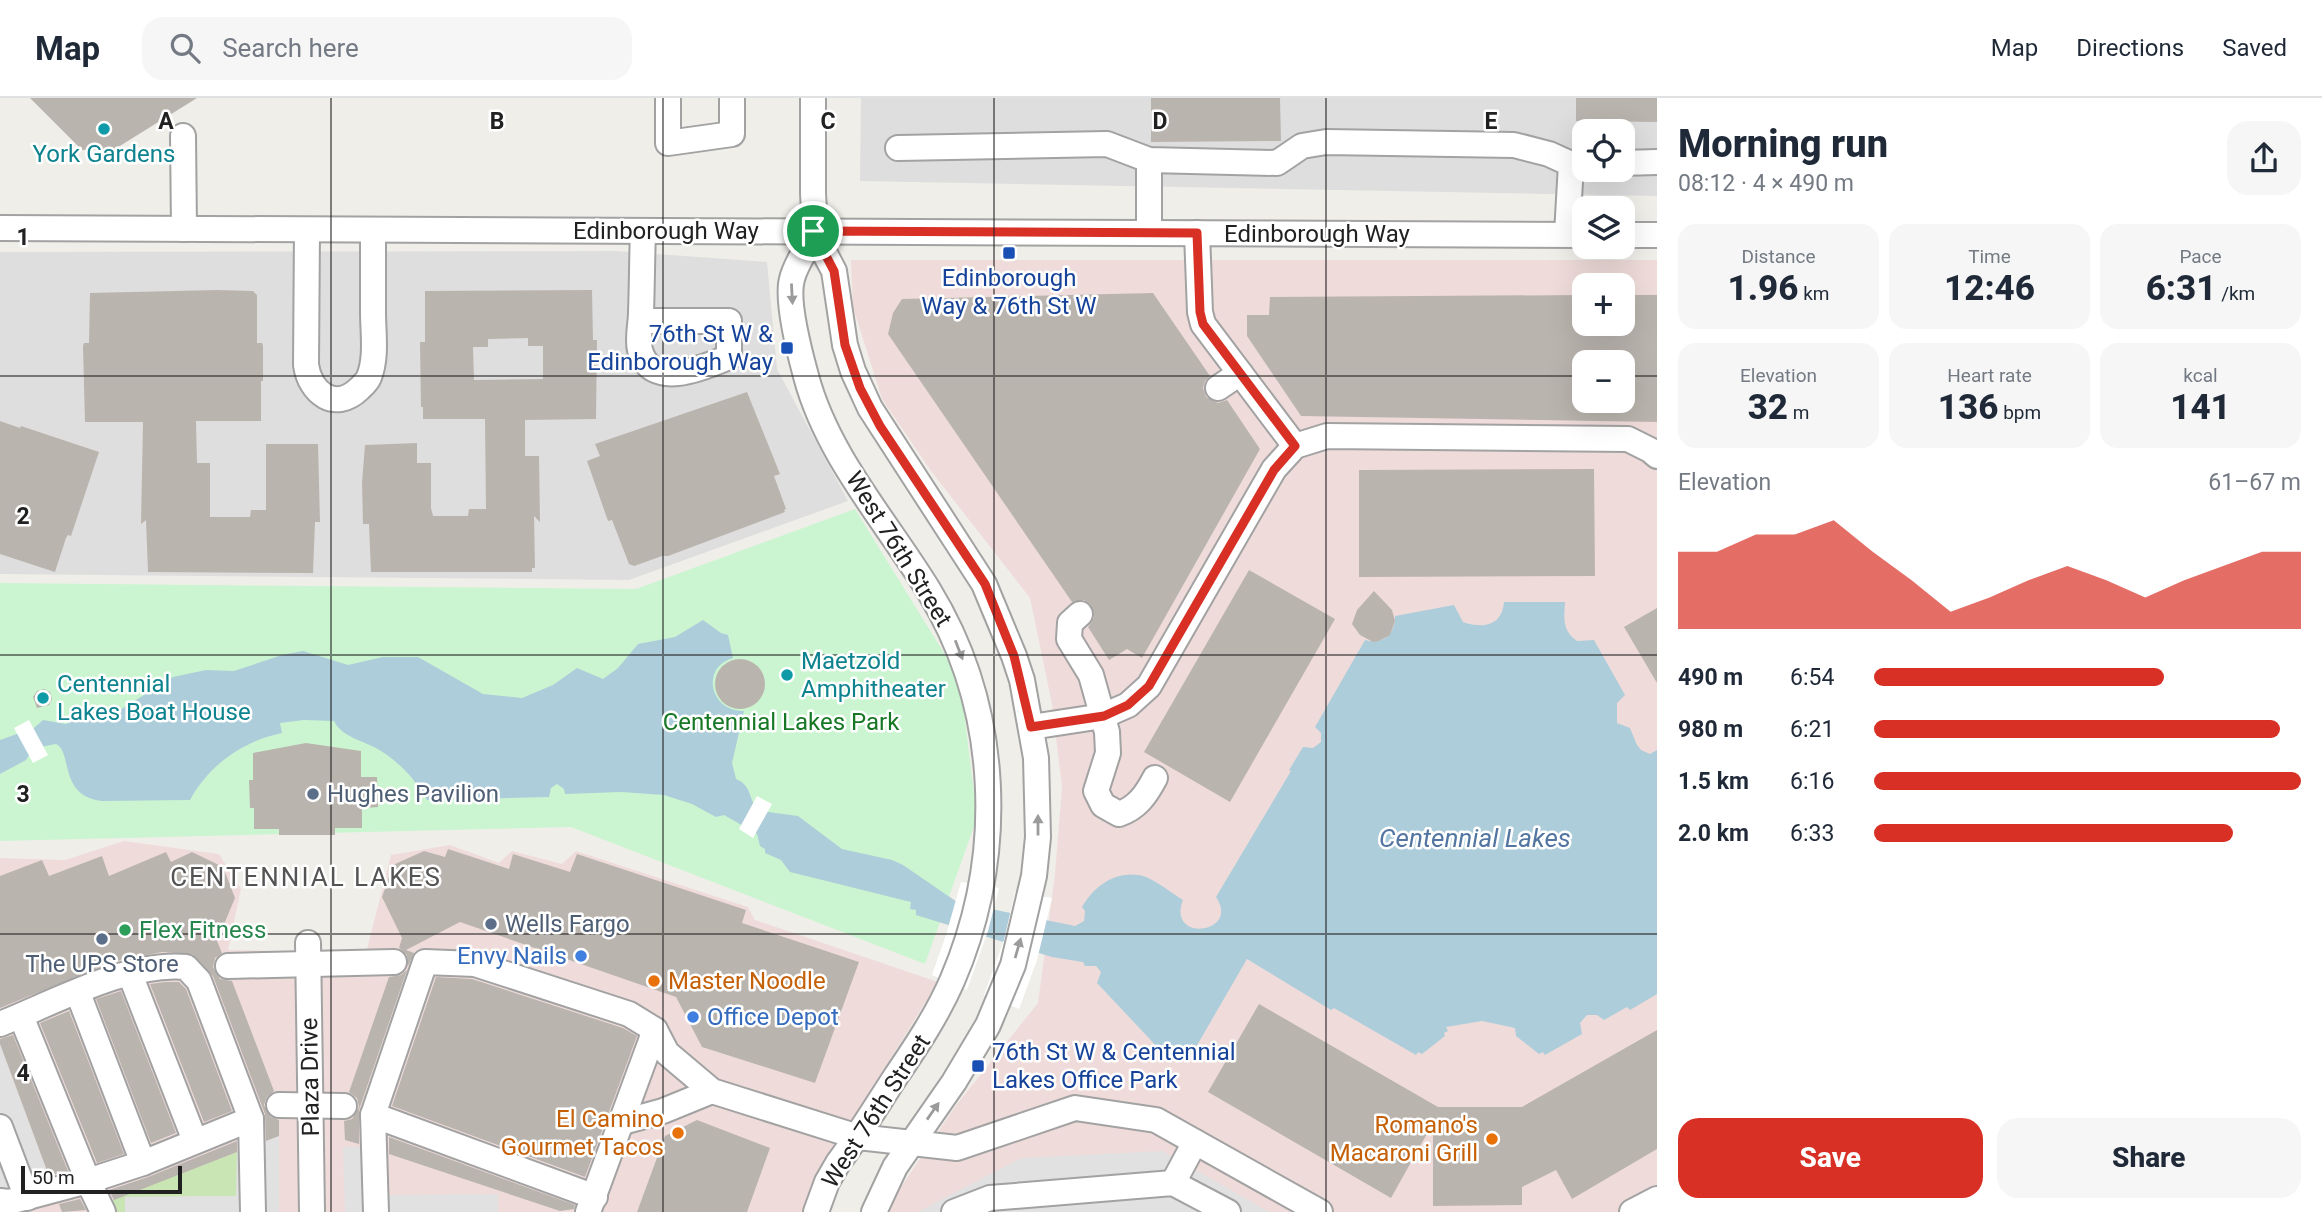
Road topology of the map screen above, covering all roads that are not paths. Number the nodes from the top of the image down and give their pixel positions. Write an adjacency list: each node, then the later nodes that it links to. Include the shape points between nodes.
1 (667, 98): 2 (street, via 668,143 732,134)
2 (732, 98)
3 (813, 98): 15 (street, West 76th Street)
4 (183, 136): 11 (street)
5 (898, 148): 6 (street, via 1107,144)
6 (1149, 160): 7 (street, via 1277,163 1302,146 1326,142 1514,145); 16 (street)
7 (1572, 162)
8 (1657, 162): 9 (street)
9 (1635, 163)
10 (0, 228): 11 (street, Edinborough Way)
11 (184, 229): 12 (street, Edinborough Way)
12 (307, 230): 13 (street, Edinborough Way); 13 (street, via 307,374 316,390 336,399 354,394 369,378 374,357)
13 (373, 231): 14 (street, Edinborough Way)
14 (642, 231): 15 (street, Edinborough Way); 21 (street)
15 (813, 231): 16 (street, Edinborough Way); 28 (street, West 76th Street, via 834,271 845,345 860,388 880,426 985,584 1014,656); 45 (street, West 76th Street, one-way to 45, via 791,281 806,378 823,424 848,469 929,591 958,646 979,716 988,778 987,854 970,932 930,1027)
16 (1149, 233): 17 (street, Edinborough Way)
17 (1197, 233): 18 (street, Edinborough Way); 22 (street, via 1203,324)
18 (1572, 234)
19 (1635, 235): 20 (street)
20 (1657, 235)
21 (641, 321)
22 (1240, 373): 23 (street); 24 (street)
23 (1218, 388)
24 (1295, 446): 25 (street, via 1327,436 1628,439); 27 (street, via 1274,470 1149,686 1128,705)
25 (1657, 456)
26 (1080, 614): 27 (street, via 1070,624 1069,639 1091,675)
27 (1104, 716): 28 (street); 29 (street, via 1108,753 1096,791 1103,805 1119,814 1133,810)
28 (1031, 727): 47 (street, West 76th Street, one-way to 28, via 954,1082 999,1001 1013,965 1031,893 1038,837)
29 (1155, 778)
30 (309, 954): 31 (street); 32 (street); 39 (street, Plaza Drive)
31 (394, 962)
32 (228, 966)
33 (130, 974): 34 (street); 42 (street, via 167,965 186,967 199,981); 46 (street)
34 (78, 993): 35 (street); 49 (street)
35 (11, 1020): 50 (street)
36 (655, 1030): 37 (street, via 667,1053); 41 (street, via 629,1014 475,964 425,962); 43 (street)
37 (712, 1091): 43 (street); 45 (street)
38 (279, 1105): 39 (street)
39 (311, 1105): 40 (street); 59 (street, Plaza Drive)
40 (344, 1106)
41 (373, 1115): 55 (street); 60 (street)
42 (251, 1119): 46 (street); 58 (street)
43 (623, 1122): 55 (street)
44 (0, 1128): 52 (street)
45 (858, 1137): 47 (street); 61 (street, West 76th Street, via 827,1182)
46 (195, 1142): 49 (street)
47 (912, 1142): 48 (street, via 957,1148 1075,1108 1156,1120); 62 (street, West 76th Street)
48 (1195, 1142): 51 (street); 65 (street)
49 (143, 1163): 50 (street)
50 (88, 1181): 52 (street); 57 (street)
51 (1173, 1183): 56 (street); 64 (street)
52 (27, 1198): 54 (street)
53 (1657, 1199): 66 (street)
54 (0, 1201)
55 (591, 1205)
56 (990, 1205): 63 (street)
57 (103, 1212)
58 (253, 1212)
59 (312, 1212)
60 (376, 1212)
61 (816, 1212)
62 (874, 1212)
63 (954, 1212)
64 (1228, 1212)
65 (1321, 1212)
66 (1632, 1212)

